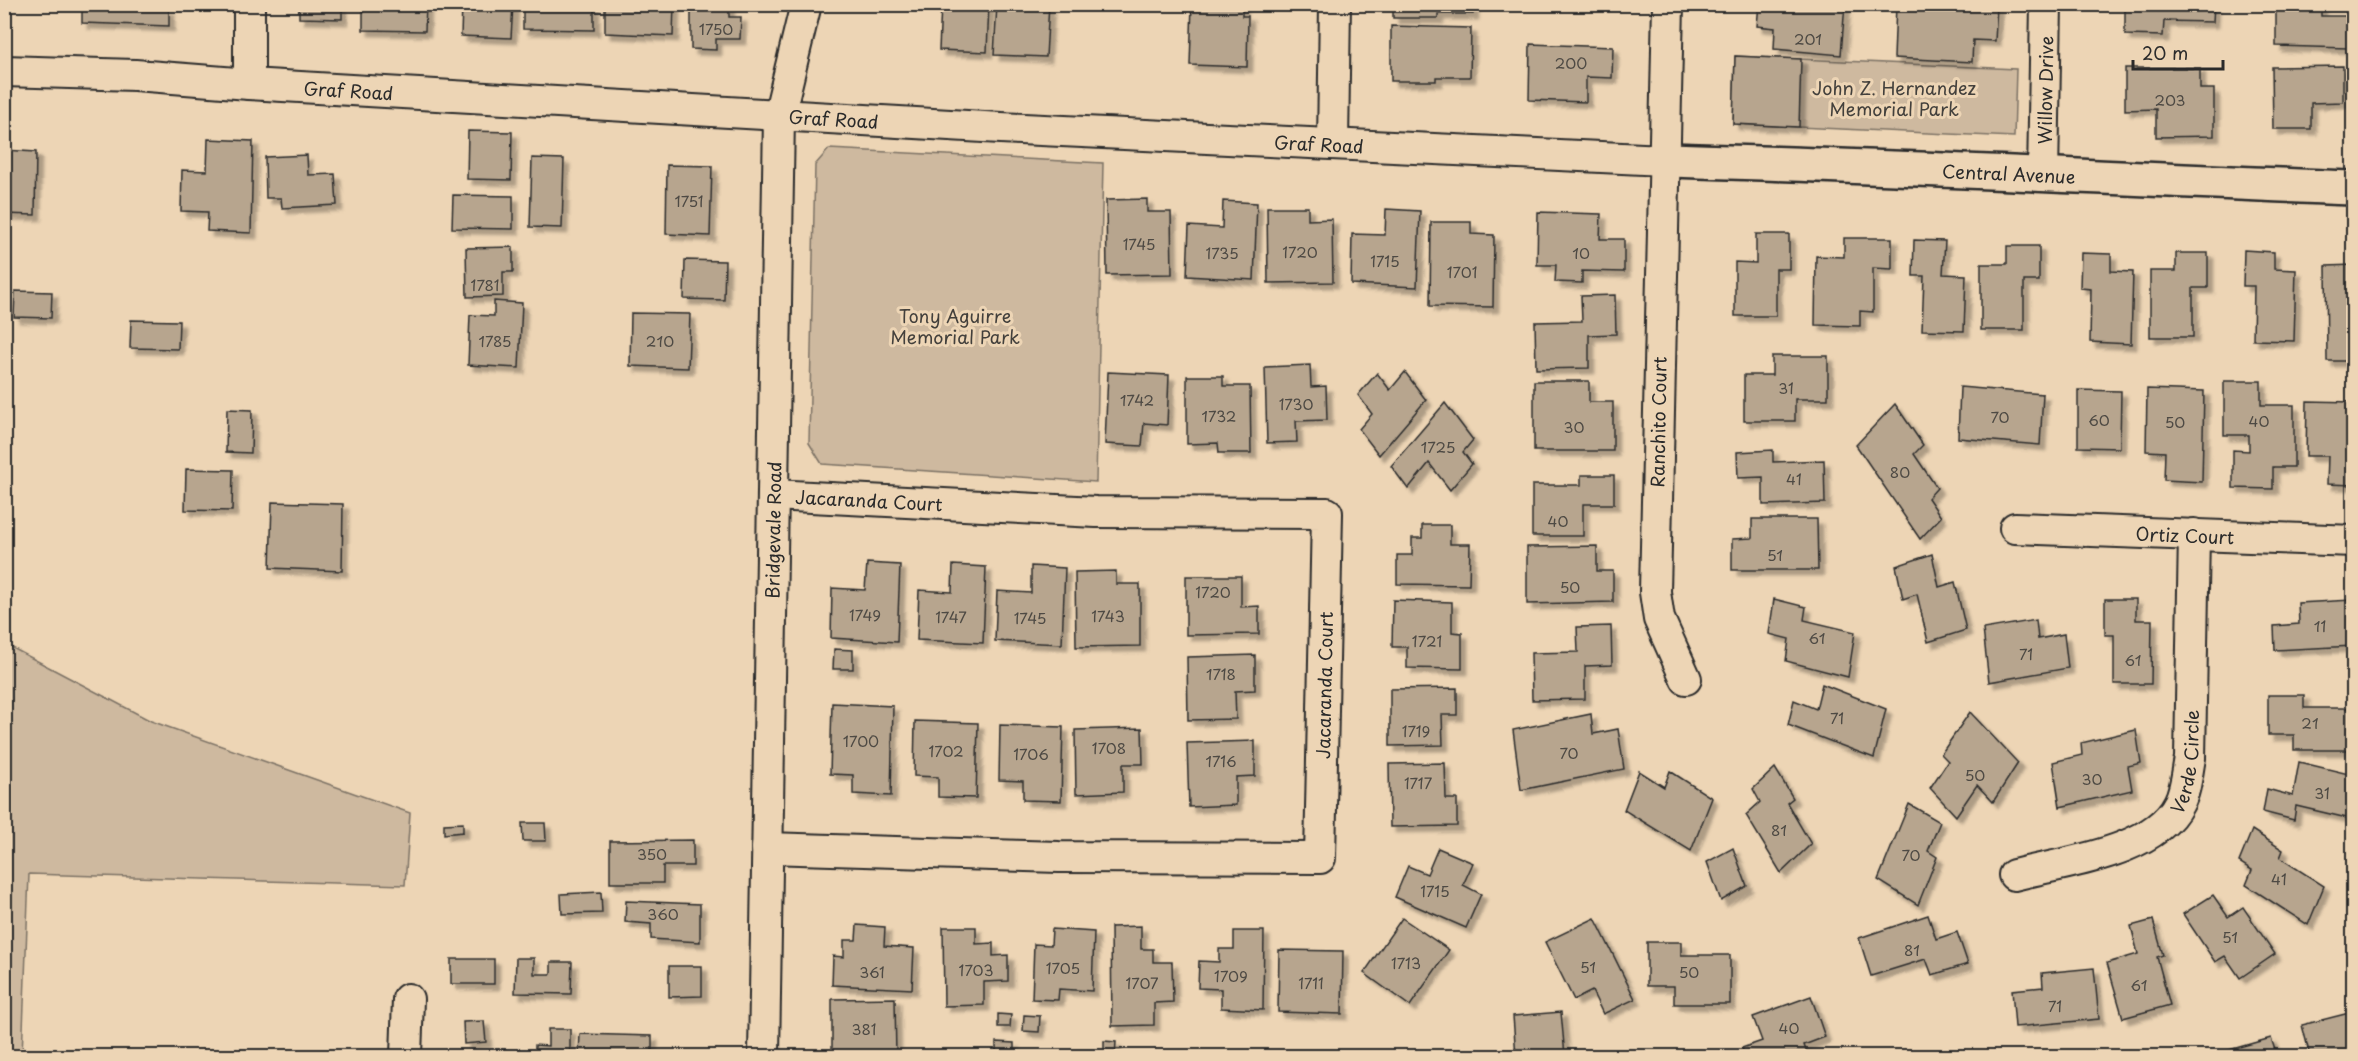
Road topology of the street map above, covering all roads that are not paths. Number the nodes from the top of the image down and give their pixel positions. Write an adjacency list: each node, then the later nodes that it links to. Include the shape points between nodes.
1 (249, 4): 7 (street)
2 (806, 4): 8 (street, Bridgevale Road)
3 (1335, 4): 9 (street)
4 (1668, 4): 10 (street, Ranchito Court)
5 (2046, 4): 11 (street, Willow Drive)
6 (4, 70): 7 (street, Graf Road)
7 (249, 84): 8 (street, Graf Road)
8 (779, 116): 9 (street, Graf Road); 13 (street, Bridgevale Road)
9 (1333, 144): 10 (street, Graf Road)
10 (1664, 160): 11 (street, Central Avenue); 17 (street, Ranchito Court, via 1655,592 1659,619)
11 (2043, 176): 12 (street, Central Avenue)
12 (2354, 188)
13 (773, 495): 18 (street, Bridgevale Road); 18 (street, Jacaranda Court, via 1096,512 1327,513 1327,525 1320,858 1059,857)
14 (2015, 528): 15 (street, Ortiz Court)
15 (2194, 534): 16 (street, Ortiz Court); 19 (street, Verde Circle, via 2190,758 2178,805 2162,826 2142,840)
16 (2354, 542)
17 (1686, 678)
18 (767, 848): 22 (street, Bridgevale Road)
19 (2014, 875)
20 (408, 999): 21 (street)
21 (406, 1056)
22 (764, 1056)

